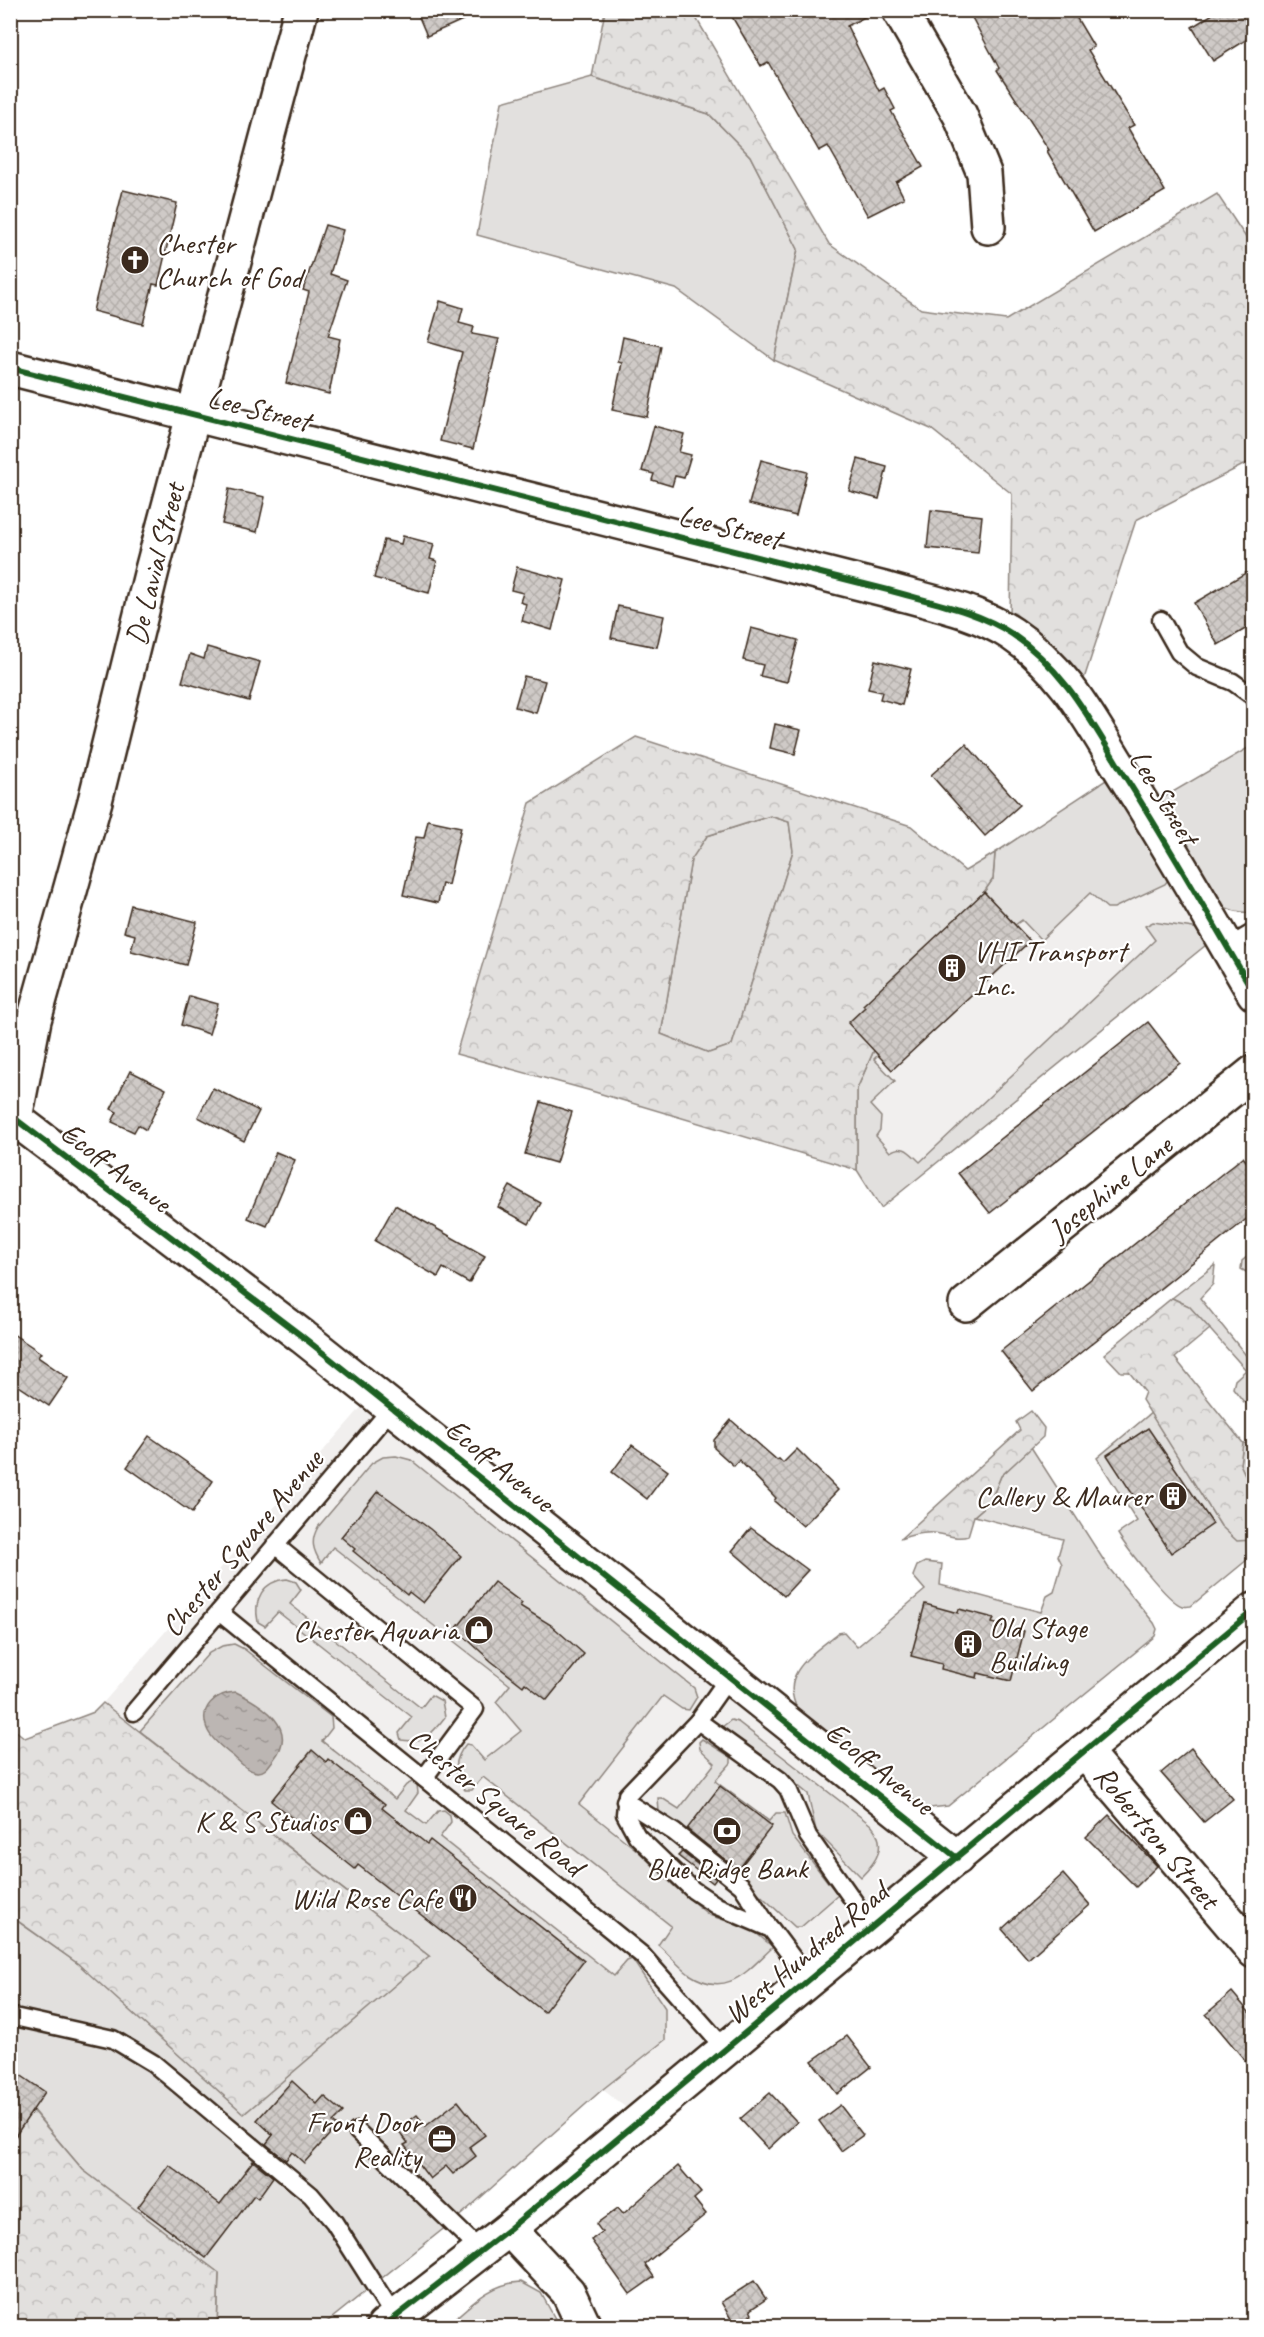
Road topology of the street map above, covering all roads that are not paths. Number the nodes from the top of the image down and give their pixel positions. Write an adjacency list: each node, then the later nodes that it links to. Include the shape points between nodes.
1 (301, 10): 5 (street, De Lavial Street)
2 (899, 10): 3 (street, via 960,115 984,173)
3 (988, 226)
4 (10, 368): 5 (street, Lee Street)
5 (193, 416): 8 (street, Lee Street, via 888,590 974,615 1010,633 1041,656 1068,684 1145,807); 11 (street, De Lavial Street, via 95,801 34,1020)
6 (1161, 620): 7 (lane, via 1179,652 1197,667 1233,682)
7 (1254, 697)
8 (1240, 940): 9 (street, Lee Street)
9 (1254, 993)
10 (1254, 1072): 12 (street, Josephine Lane)
11 (13, 1117): 13 (street, Ecoff Avenue)
12 (966, 1305)
13 (392, 1408): 14 (lane, Chester Square Avenue); 17 (street, Ecoff Avenue)
14 (275, 1545): 16 (lane, Chester Square Avenue); 21 (lane, via 475,1709)
15 (1254, 1610): 20 (street, West Hundred Road)
16 (219, 1612): 18 (lane, Chester Square Avenue); 21 (lane, Chester Square Road)
17 (729, 1677): 19 (lane); 23 (street, Ecoff Avenue)
18 (134, 1712)
19 (698, 1721): 22 (lane); 24 (lane, via 788,1789 808,1836)
20 (1084, 1751): 23 (street, West Hundred Road); 26 (street, Robertson Street)
21 (424, 1778): 29 (lane, Chester Square Road, via 642,1955)
22 (625, 1802): 25 (lane, via 674,1832 742,1886); 25 (lane, via 625,1814 637,1836 693,1890 717,1906)
23 (957, 1858): 24 (street, West Hundred Road)
24 (872, 1927): 27 (street, West Hundred Road)
25 (771, 1929): 27 (lane)
26 (1254, 1951)
27 (809, 1980): 29 (street, West Hundred Road)
28 (10, 2016): 33 (lane, via 113,2039 153,2063 311,2194 334,2222)
29 (725, 2049): 31 (street, West Hundred Road)
30 (357, 2131): 32 (lane)
31 (509, 2229): 32 (street, West Hundred Road); 34 (street, via 568,2292)
32 (481, 2251): 33 (street, West Hundred Road)
33 (389, 2322)
34 (584, 2326)

